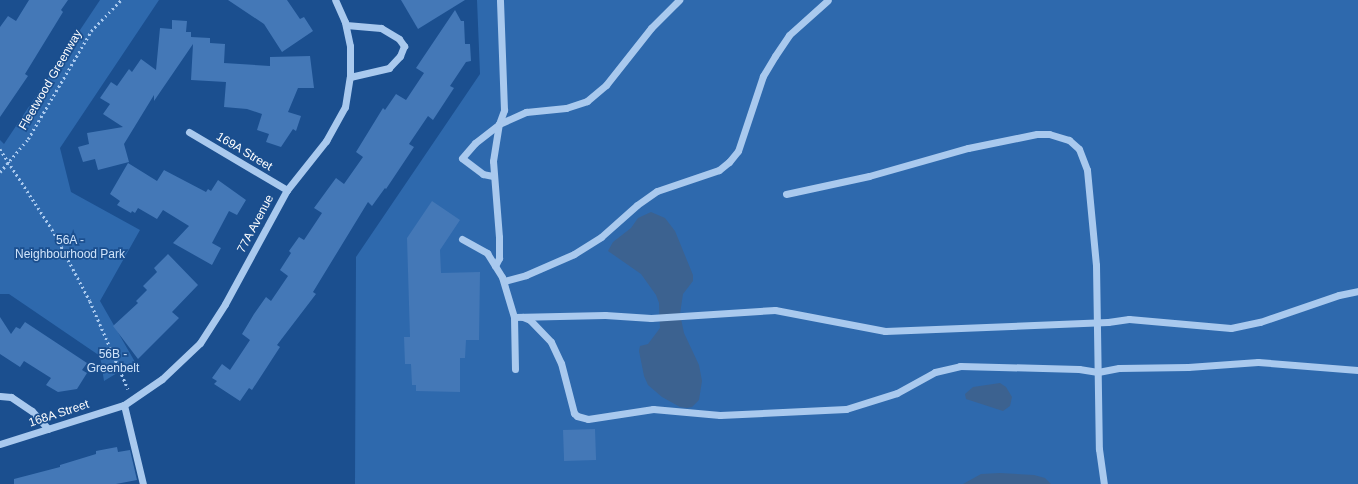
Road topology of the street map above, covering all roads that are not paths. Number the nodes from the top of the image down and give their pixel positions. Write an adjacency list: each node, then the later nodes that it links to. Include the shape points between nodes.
1 (335, 0): 5 (street, 77A Avenue)
2 (500, 0): 7 (street, via 505,94 504,110)
3 (679, 0): 7 (street, via 650,28 606,85 587,101 566,108 526,112)
4 (828, 0): 14 (street, via 789,36 775,56 764,76 738,151 729,162 706,175 657,191 637,204 601,237 574,254)
5 (346, 25): 6 (street, 77A Avenue, via 350,46); 6 (street, via 381,28 399,38 404,46 400,56 388,68)
6 (350, 77): 10 (street, 77A Avenue, via 345,106 337,125)
7 (499, 124): 9 (street); 9 (street, via 475,143 462,158 483,174)
8 (189, 132): 10 (street, 169A Street)
9 (493, 176): 13 (street, via 499,237 499,258)
10 (287, 190): 23 (street, 77A Avenue, via 226,304 200,343 162,379)
11 (786, 194): 18 (street, via 869,176 1018,137 1049,134 1069,140 1079,148 1087,170 1096,265)
12 (462, 239): 13 (street, via 487,253)
13 (495, 266): 14 (street)
14 (504, 281): 16 (street)
15 (1358, 292): 18 (street, via 1339,295 1260,322 1231,328 1145,319)
16 (514, 317): 17 (street); 19 (street)
17 (523, 317): 18 (street, via 651,318 775,310 885,331); 21 (street, via 530,320 551,342 561,363 574,413 588,419 653,409 720,415 846,409 897,393 935,372 960,366 1079,369)
18 (1098, 322): 21 (street)
19 (515, 369)
20 (1358, 370): 21 (street, via 1258,362 1188,367 1125,367)
21 (1098, 372): 27 (street, via 1100,463)
22 (0, 396): 24 (street, via 11,397 32,411)
23 (124, 405): 24 (street, 168A Street); 26 (street)
24 (48, 428): 25 (street, 168A Street)
25 (0, 444)
26 (143, 484)
27 (1104, 484)

